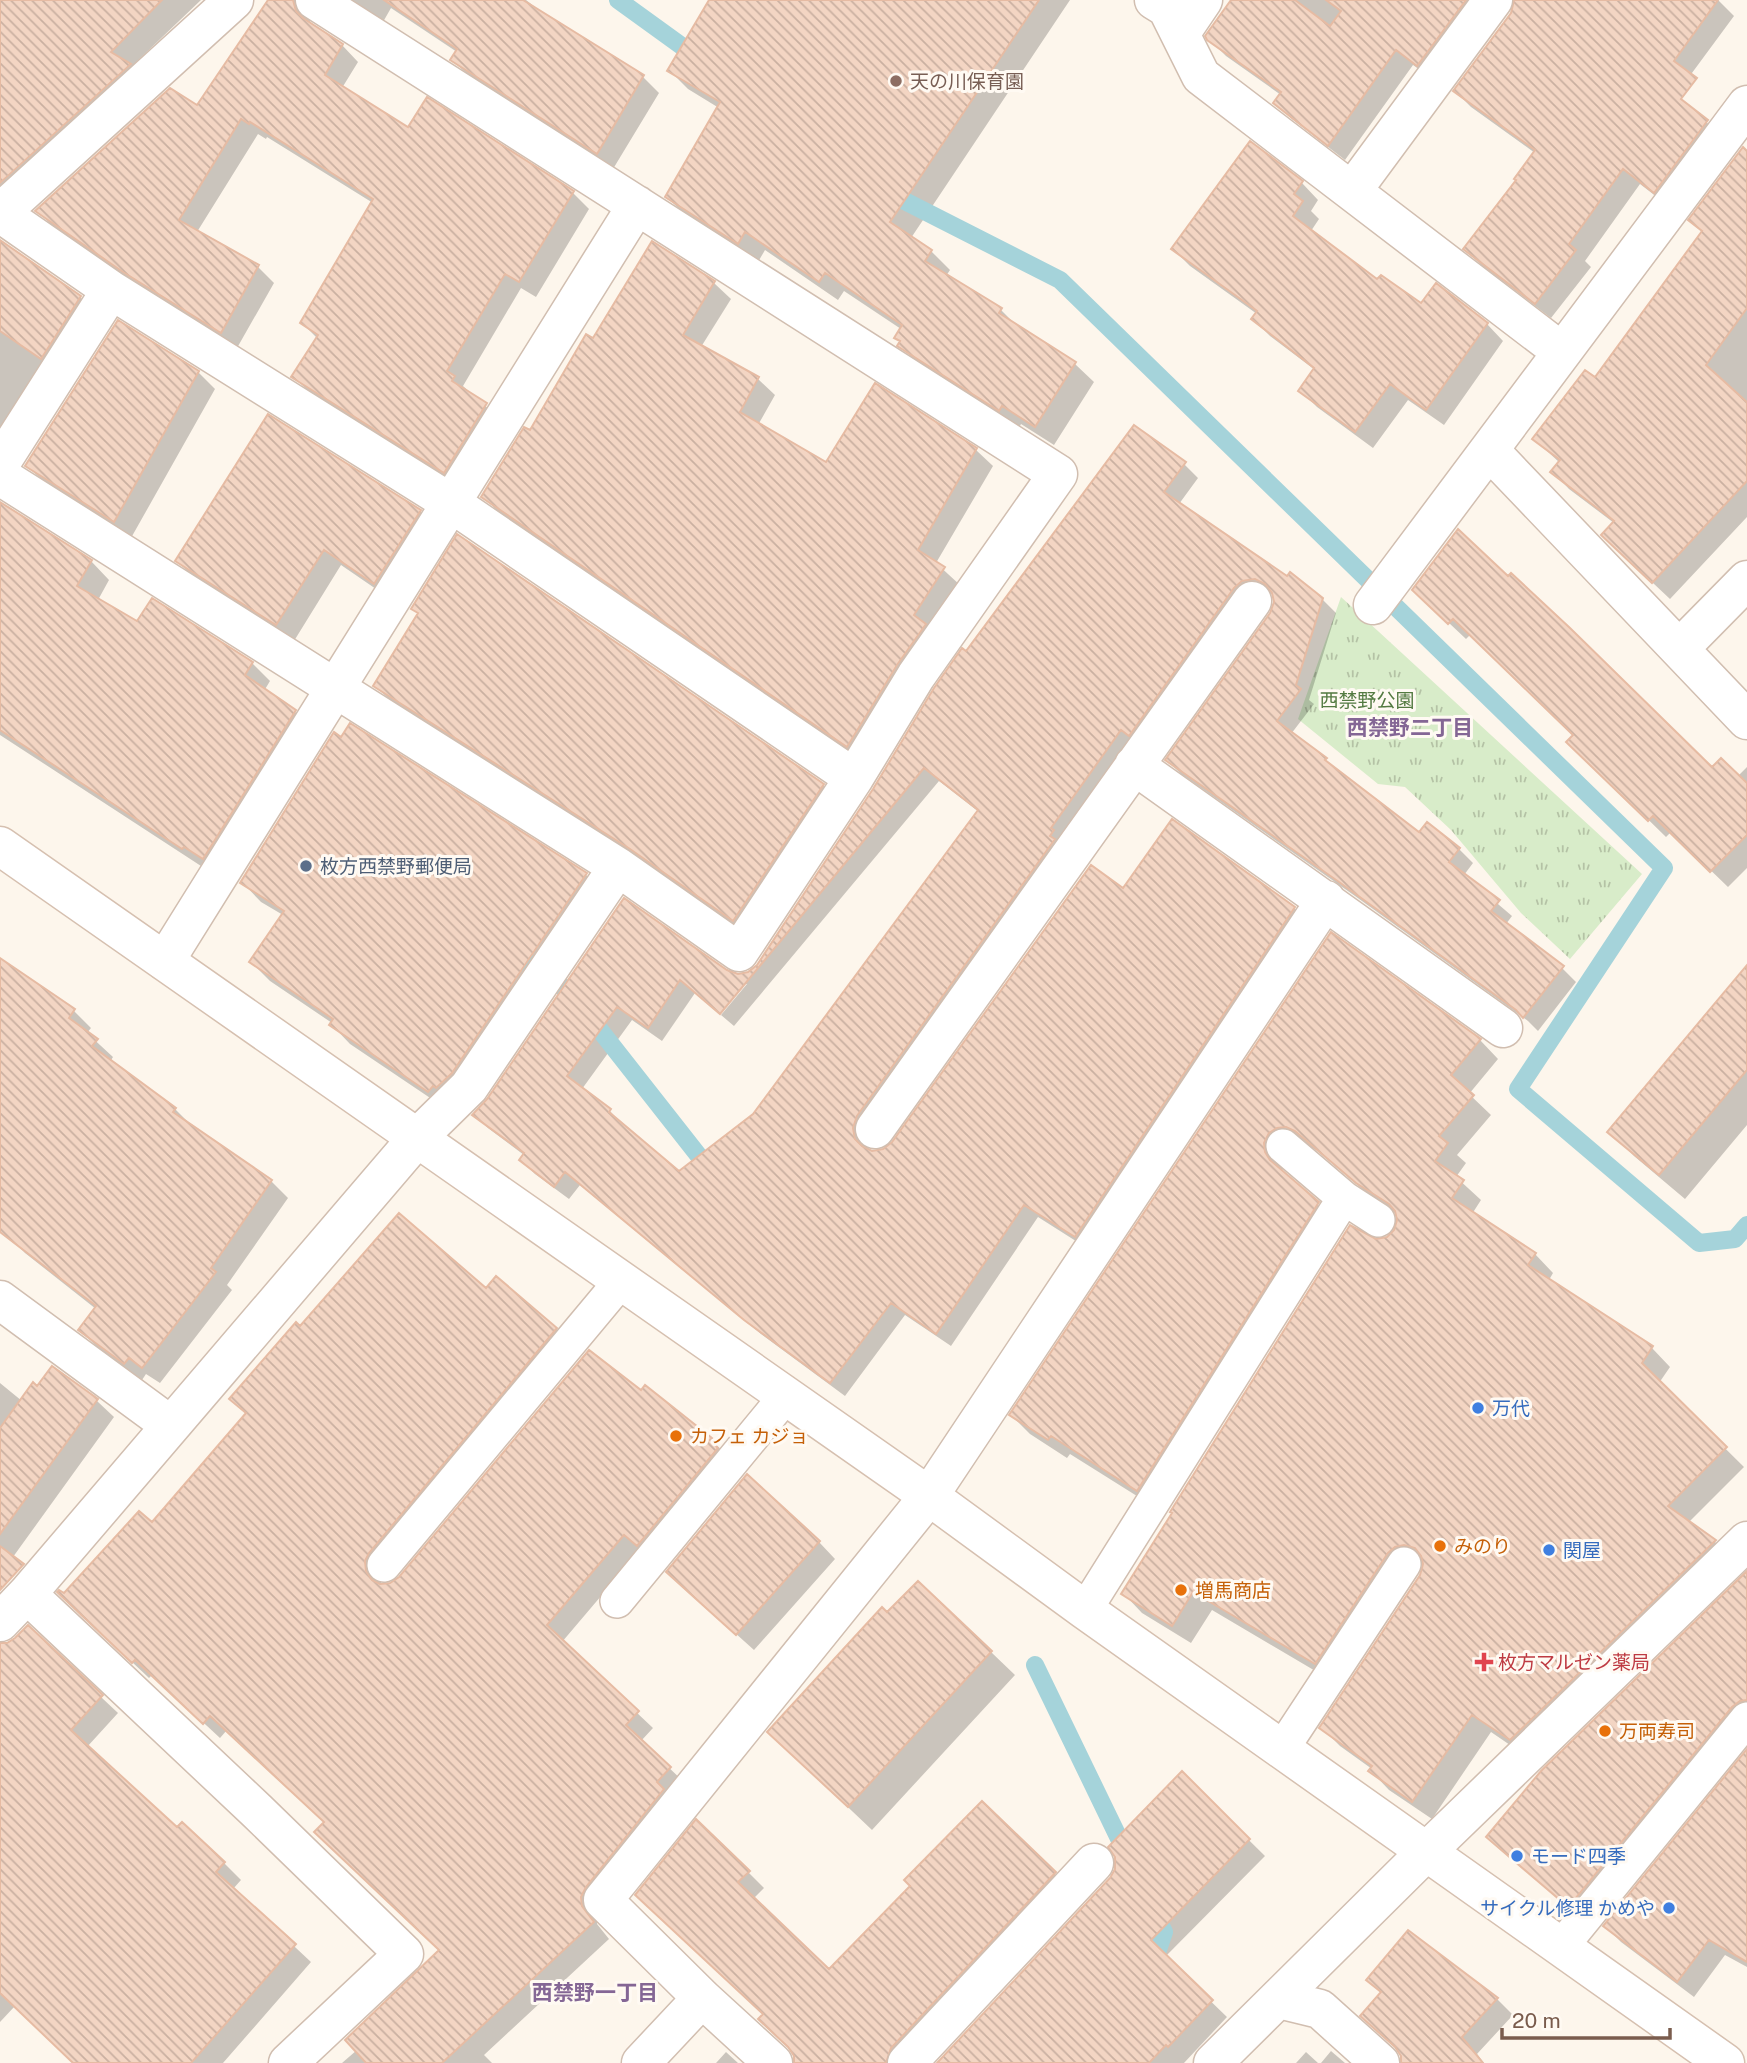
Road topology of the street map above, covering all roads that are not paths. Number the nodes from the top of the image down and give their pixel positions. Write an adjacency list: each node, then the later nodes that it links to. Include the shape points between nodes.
1 (234, 0): 10 (street)
2 (315, 0): 9 (street)
3 (1154, 0): 6 (street, via 1167,8)
4 (1203, 0): 6 (street)
5 (1493, 0): 8 (street)
6 (1180, 34): 8 (street, via 1201,76)
7 (1747, 105): 12 (street)
8 (1352, 191): 12 (street)
9 (636, 205): 16 (street); 24 (street, via 1058,474 916,676)
10 (0, 213): 11 (street)
11 (111, 290): 14 (street); 16 (street)
12 (1562, 352): 13 (street)
13 (1489, 450): 18 (street); 20 (street)
14 (0, 464)
15 (0, 476): 21 (street)
16 (451, 503): 21 (street); 24 (street)
17 (1747, 580): 20 (street)
18 (1382, 594)
19 (1252, 601): 23 (street)
20 (1680, 649): 22 (street)
21 (335, 688): 26 (street); 28 (street)
22 (1747, 720)
23 (1134, 765): 27 (street); 30 (street)
24 (854, 778): 26 (street, via 739,952)
25 (0, 846): 28 (street)
26 (618, 867): 31 (street, via 469,1087)
27 (1326, 900): 29 (street); 39 (street)
28 (165, 961): 31 (street)
29 (1503, 1028)
30 (875, 1129)
31 (418, 1137): 35 (street); 38 (street)
32 (1283, 1146): 33 (lane)
33 (1343, 1198): 34 (lane); 45 (lane)
34 (1378, 1220)
35 (621, 1281): 37 (street); 42 (lane)
36 (0, 1300): 38 (street)
37 (785, 1397): 39 (street); 44 (lane)
38 (170, 1424): 43 (street)
39 (929, 1496): 45 (street); 52 (street, via 603,1900)
40 (1747, 1541): 49 (street)
41 (1404, 1564): 48 (lane)
42 (384, 1565)
43 (27, 1594): 46 (street); 54 (street, via 404,1954)
44 (617, 1601)
45 (1085, 1610): 48 (street)
46 (0, 1622)
47 (1747, 1718): 51 (lane)
48 (1282, 1749): 49 (street)
49 (1426, 1852): 51 (street); 53 (street)
50 (1094, 1863): 57 (street)
51 (1561, 1947): 60 (street)
52 (702, 1998): 55 (street); 56 (street)
53 (1279, 1998): 58 (street); 59 (street, via 1320,2009)
54 (288, 2063)
55 (641, 2063)
56 (773, 2063)
57 (907, 2063)
58 (1213, 2063)
59 (1380, 2063)
60 (1725, 2063)

